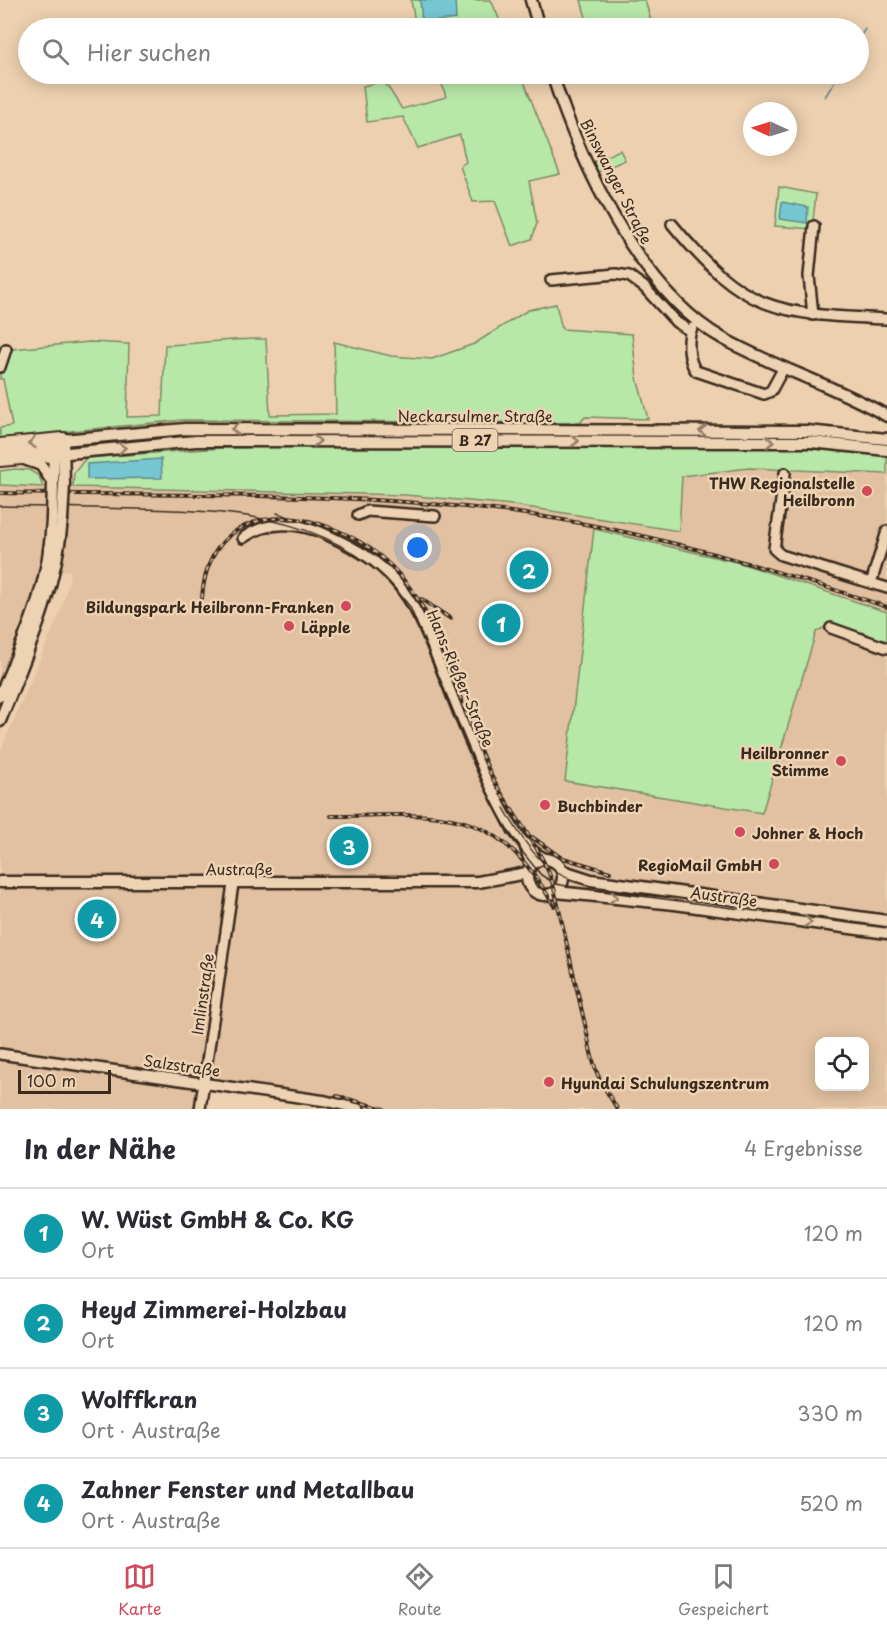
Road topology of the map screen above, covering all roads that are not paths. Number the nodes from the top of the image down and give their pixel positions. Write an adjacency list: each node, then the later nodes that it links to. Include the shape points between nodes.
1 (531, 0): 2 (main road)
2 (536, 18)
3 (556, 84): 9 (main road, Binswanger Straße, via 582,149 627,238)
4 (672, 224): 7 (street, via 705,264 731,286 765,304)
5 (814, 226): 7 (street, via 809,276)
6 (551, 280): 9 (street, Binswanger Straße, via 629,276 676,322)
7 (813, 315): 8 (street)
8 (887, 319)
9 (693, 326): 12 (main road, Binswanger Straße); 12 (street, via 691,365 696,371 764,394 771,391)
10 (6, 349): 11 (street)
11 (0, 367)
12 (783, 369): 13 (main road, Binswanger Straße, via 832,387)
13 (887, 416)
14 (887, 439): 16 (main road, Neckarsulmer Straße / B 27, one-way to 16, via 807,431 196,429)
15 (0, 446): 16 (highway, B 27, one-way to 15)
16 (59, 447): 17 (main road, Neckarsulmer Straße / B 27, one-way to 17, via 196,441 811,442); 18 (highway, B 27); 21 (main road)
17 (887, 450)
18 (18, 458): 19 (highway, B 27); 21 (main road, via 41,465)
19 (0, 459)
20 (785, 472): 27 (street, via 774,549 781,555)
21 (58, 483): 24 (main road, bridge)
22 (358, 515): 23 (street, via 367,511)
23 (435, 516)
24 (57, 520): 31 (main road, via 42,592); 32 (main road, via 59,549 46,603)
25 (887, 531): 27 (street)
26 (243, 538): 33 (street, Hans-Rießer-Straße, via 277,525 309,528 372,559 395,580 422,622 490,785)
27 (871, 583): 28 (street)
28 (887, 588)
29 (831, 628): 30 (street)
30 (887, 648)
31 (0, 696)
32 (0, 721)
33 (525, 844): 34 (street, Hans-Rießer-Straße); 35 (street, Hans-Rießer-Straße)
34 (544, 858): 35 (main road, Austraße); 36 (main road, Austraße, via 555,861)
35 (529, 869): 38 (main road, Austraße); 40 (main road)
36 (563, 871): 41 (main road, via 562,886); 42 (main road, Austraße, via 591,880)
37 (0, 882): 39 (main road, Austraße)
38 (478, 882): 39 (main road, Austraße); 40 (main road, Austraße)
39 (233, 884): 45 (street, Imlinstraße)
40 (529, 886): 41 (main road, Austraße, via 541,894)
41 (556, 892): 43 (main road, Austraße, one-way to 43)
42 (887, 921)
43 (887, 933)
44 (0, 1054): 45 (street, Salzstraße)
45 (204, 1083): 46 (street, Imlinstraße); 47 (street, Salzstraße)
46 (200, 1109)
47 (359, 1109)

